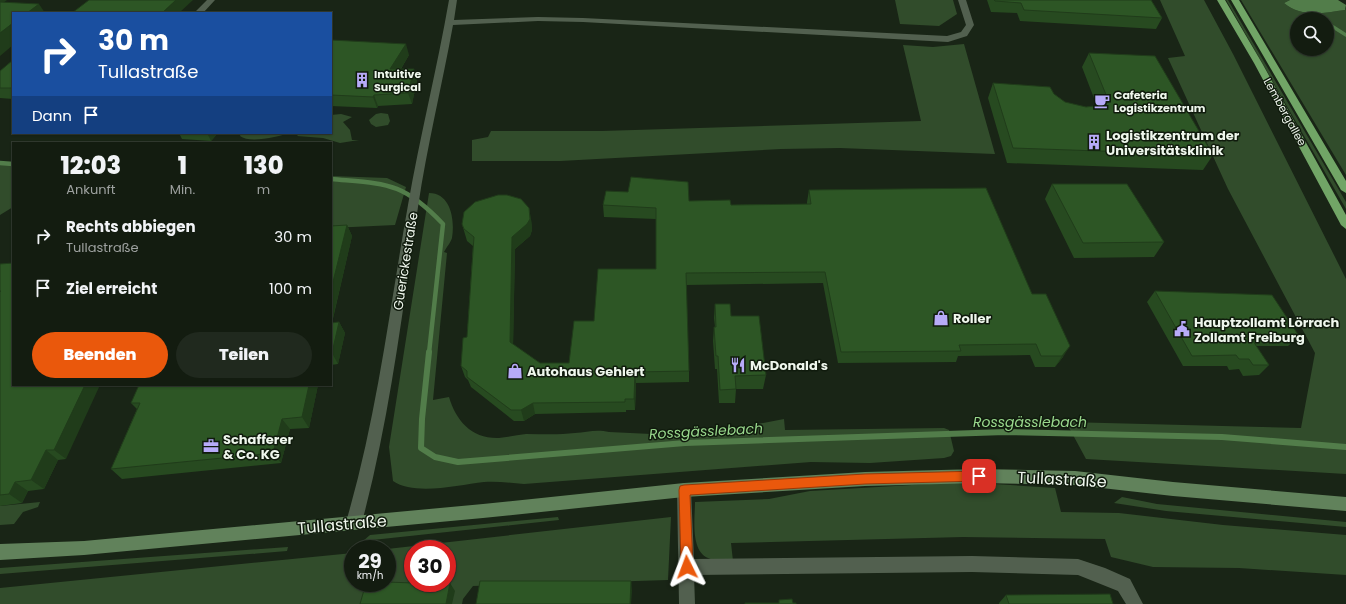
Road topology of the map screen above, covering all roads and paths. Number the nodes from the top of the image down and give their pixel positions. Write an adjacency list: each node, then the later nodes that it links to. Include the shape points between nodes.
1 (211, 0): 6 (street)
2 (453, 0): 7 (street, Guerickestraße)
3 (962, 0): 7 (street, via 970,24 964,34 948,39 576,20)
4 (1221, 0): 9 (main road, Lembergallee)
5 (1235, 0): 8 (main road, Lembergallee)
6 (199, 12)
7 (450, 23): 14 (street, Guerickestraße, via 415,198 384,394 366,485)
8 (1346, 190)
9 (1346, 225)
10 (684, 490): 12 (street, Tullastraße, via 865,479 979,476 1075,478); 14 (street, Tullastraße); 16 (street)
11 (1346, 496): 12 (street, Tullastraße)
12 (1320, 501): 13 (street, Tullastraße)
13 (1346, 504)
14 (354, 522): 15 (street, Tullastraße, via 84,548)
15 (0, 552)
16 (687, 567): 17 (street); 18 (street, via 972,564 1078,567 1124,585)
17 (688, 604)
18 (1135, 604)

